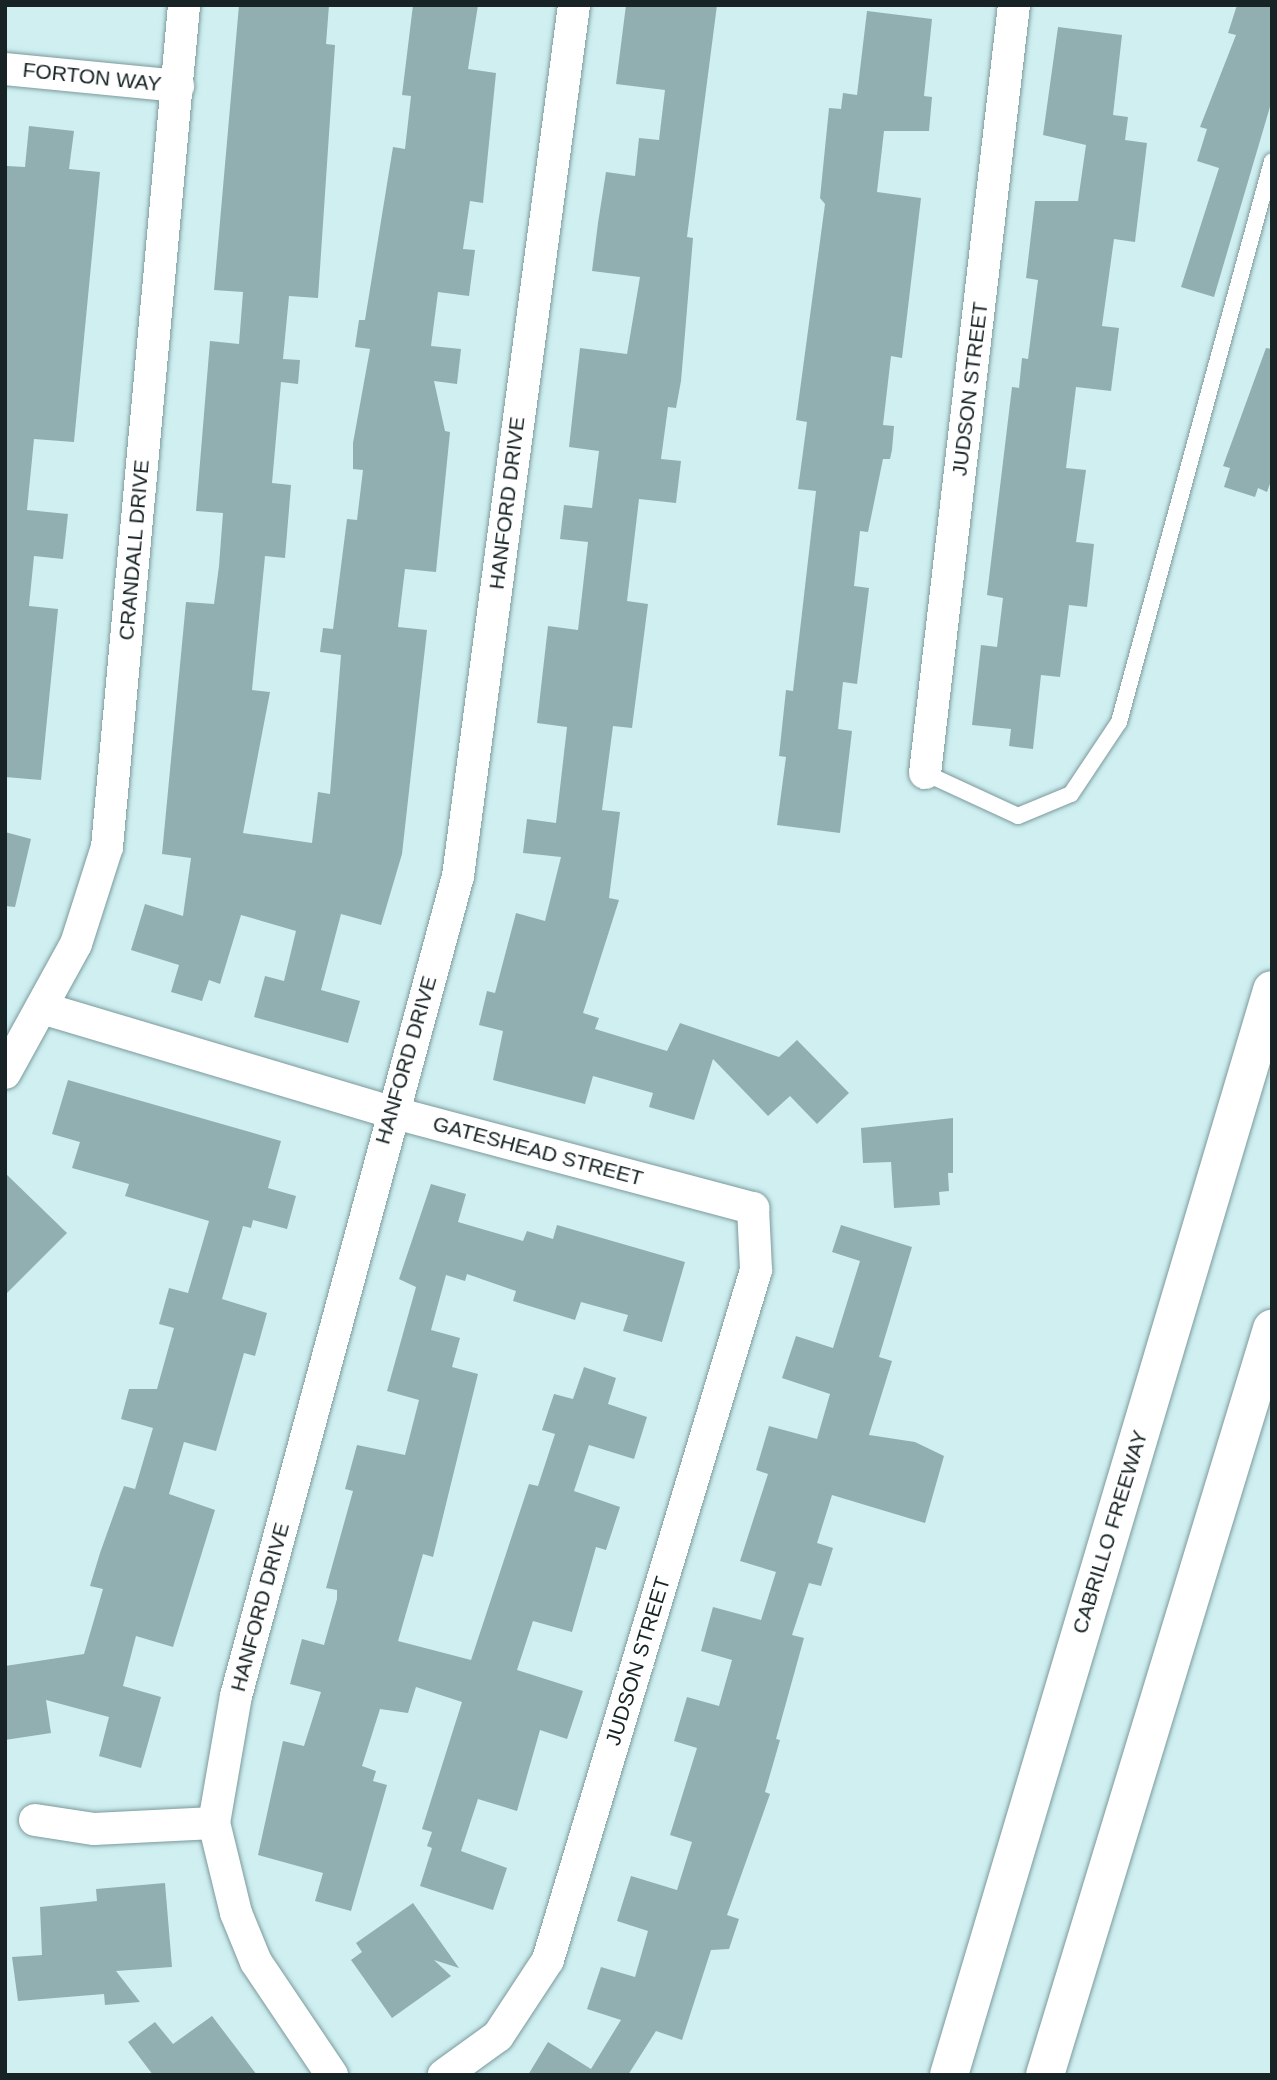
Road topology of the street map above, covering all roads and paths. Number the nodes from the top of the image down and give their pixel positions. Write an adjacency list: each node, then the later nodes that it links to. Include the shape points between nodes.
1 (184, 5): 5 (street, CRANDALL DRIVE)
2 (574, 5): 11 (street, HANFORD DRIVE, via 460,862)
3 (1014, 5): 7 (street, JUDSON STREET)
4 (5, 69): 5 (street, FORTON WAY)
5 (178, 86): 9 (street, CRANDALL DRIVE, via 107,848 76,944)
6 (1272, 161): 7 (lane, via 1119,722 1071,794 1018,816)
7 (925, 773)
8 (1272, 990): 18 (highway, CABRILLO FREEWAY)
9 (42, 1008): 10 (street, CRANDALL DRIVE); 11 (street, GATESHEAD STREET)
10 (5, 1073)
11 (391, 1112): 12 (street, GATESHEAD STREET); 15 (street, HANFORD DRIVE, via 236,1696)
12 (753, 1208): 17 (street, JUDSON STREET, via 755,1270 548,1960 498,2036)
13 (1272, 1329): 19 (highway)
14 (34, 1820): 15 (street, via 94,1829)
15 (214, 1823): 16 (street, HANFORD DRIVE, via 236,1913 256,1962)
16 (332, 2075)
17 (444, 2075)
18 (949, 2075)
19 (1045, 2075)

